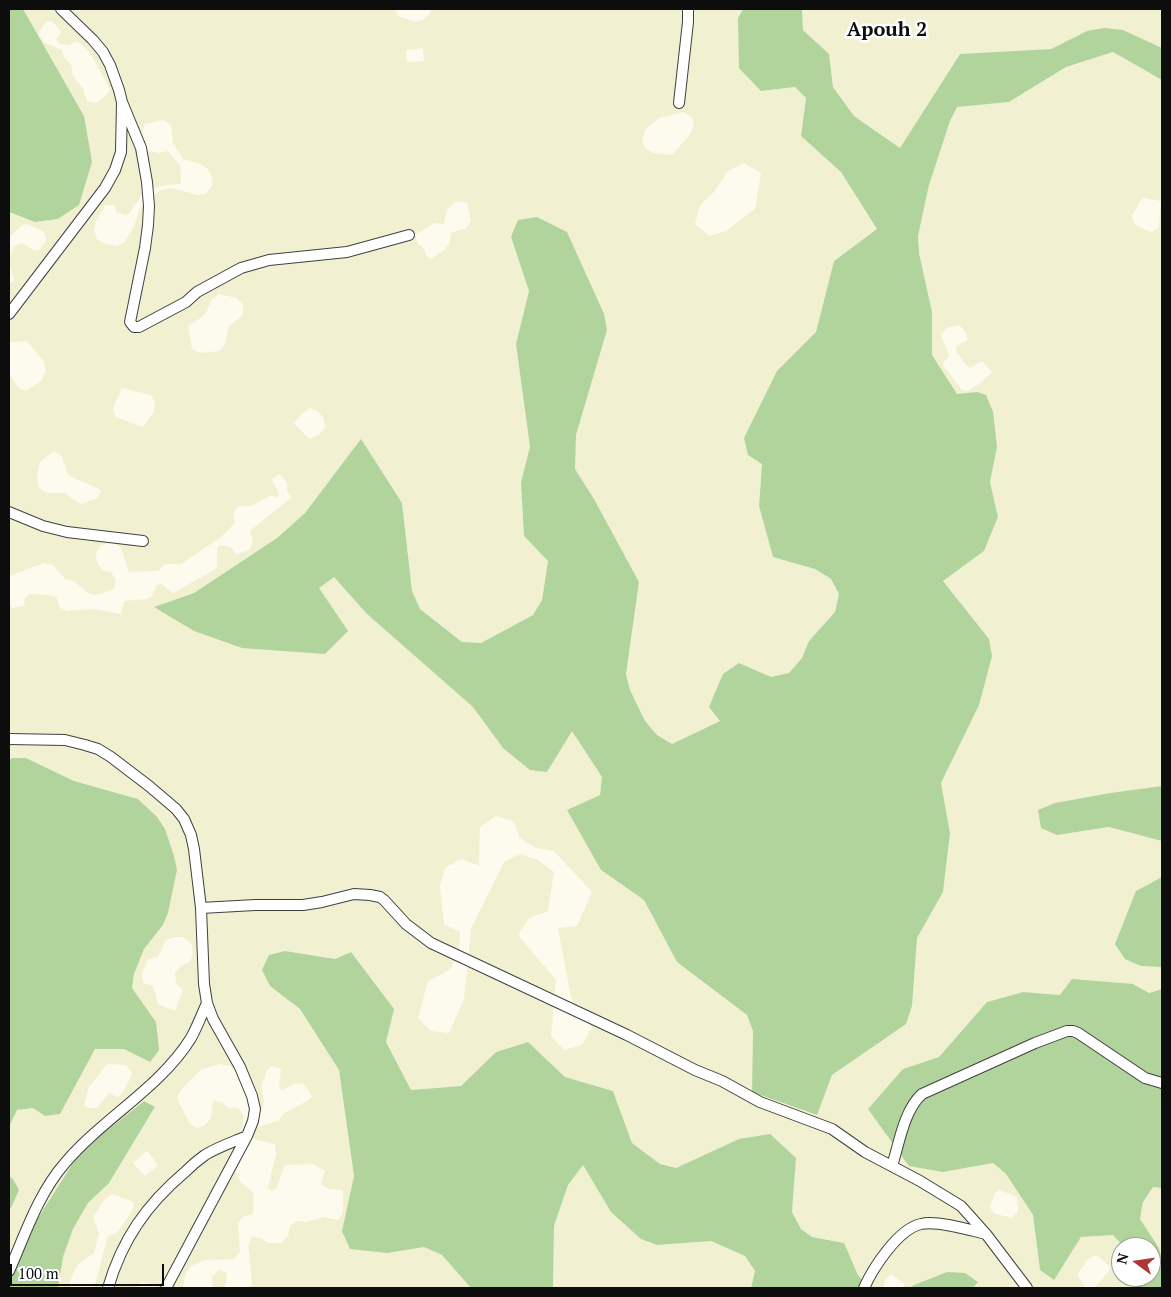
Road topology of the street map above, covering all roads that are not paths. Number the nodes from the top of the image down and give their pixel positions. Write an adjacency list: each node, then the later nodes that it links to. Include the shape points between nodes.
1 (61, 9): 3 (street, via 103,52 116,79)
2 (688, 9): 4 (street)
3 (122, 102): 5 (street, via 141,148 148,190 147,232 130,322 134,327 186,302 197,292 240,268 268,260 347,252); 6 (street, via 121,152 115,170 105,188)
4 (679, 103)
5 (409, 234)
6 (9, 314)
7 (9, 512): 8 (street, via 67,532)
8 (143, 541)
9 (9, 739): 10 (street, via 65,740 98,749 169,804 184,819 192,835)
10 (201, 908): 11 (street); 14 (street, via 303,905 354,894 380,897 406,924 431,943 760,1102 832,1129)
11 (207, 1003): 13 (street, via 252,1096 255,1109); 16 (street, via 191,1037 174,1059 143,1092 97,1129 64,1164 31,1219)
12 (1162, 1083): 14 (street, via 1144,1078 1078,1033 1067,1031 922,1094 912,1104)
13 (247, 1136): 17 (street, via 204,1156 163,1192 126,1242); 18 (street)
14 (892, 1166): 15 (street, via 961,1206)
15 (986, 1234): 19 (street, via 923,1223 906,1232 880,1258); 20 (street)
16 (9, 1271)
17 (108, 1288)
18 (166, 1288)
19 (864, 1288)
20 (1026, 1288)

